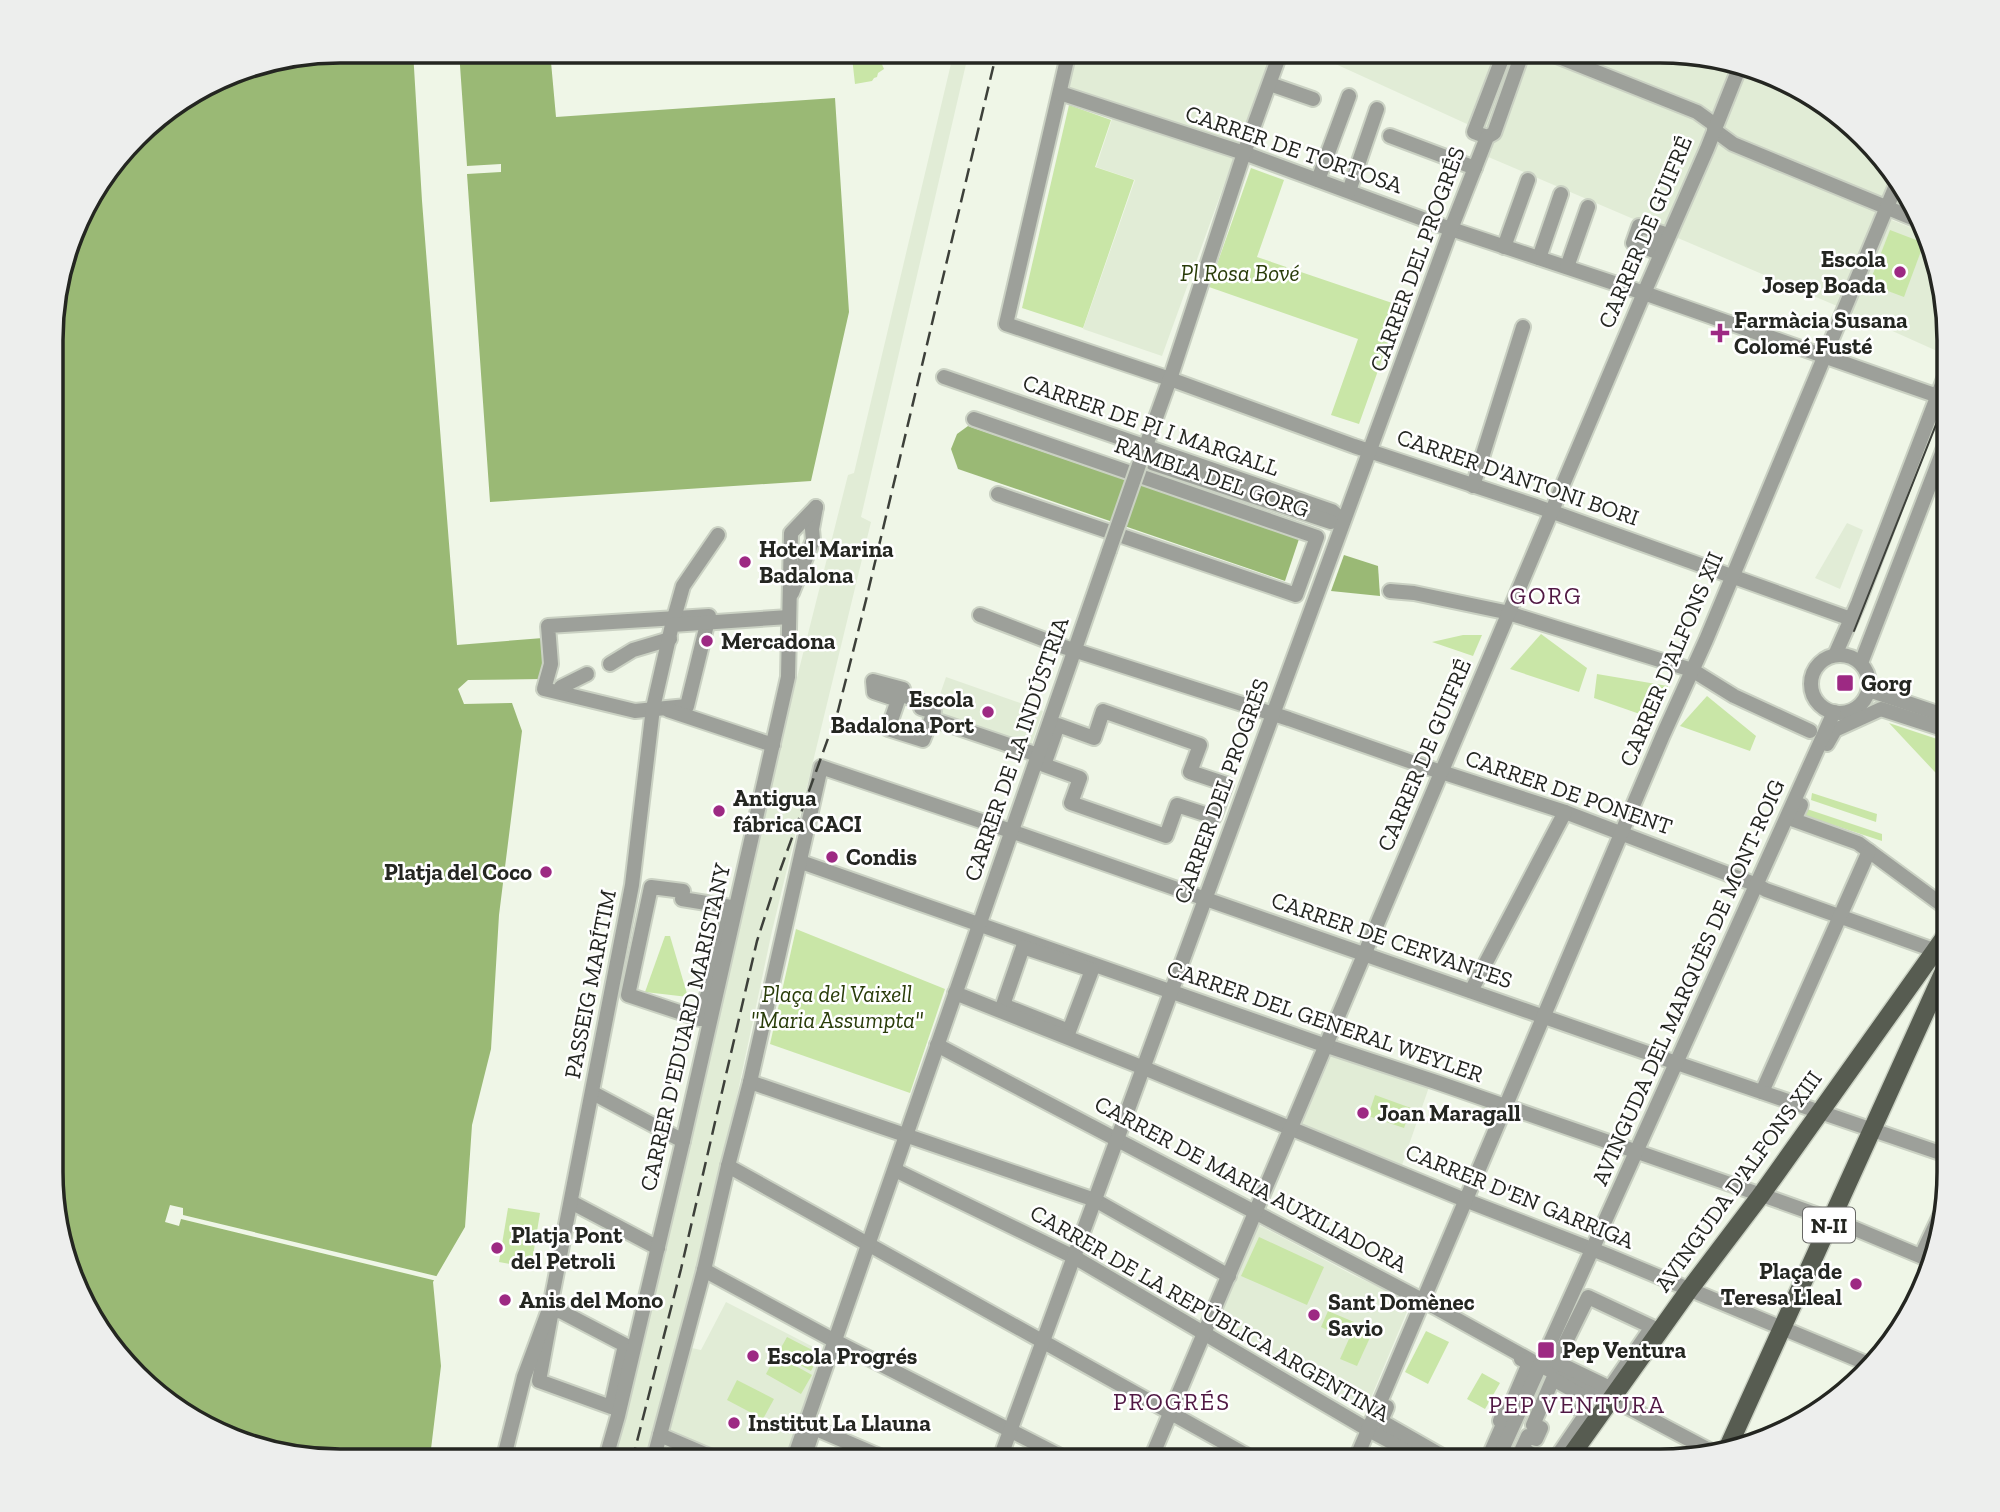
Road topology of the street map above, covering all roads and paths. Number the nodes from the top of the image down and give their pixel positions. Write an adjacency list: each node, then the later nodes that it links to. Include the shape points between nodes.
1 (1066, 63): 8 (street)
2 (1274, 63): 7 (street, CARRER DE LA INDÚSTRIA)
3 (1500, 63): 14 (street, CARRER DEL PROGRÉS, via 1474,132)
4 (1520, 63): 14 (street, CARRER DEL PROGRÉS, via 1494,133)
5 (1574, 63): 12 (street, via 1697,112)
6 (1737, 74): 12 (street, CARRER DE GUIFRÉ)
7 (1270, 84): 10 (street); 15 (street, CARRER DE LA INDÚSTRIA)
8 (1060, 93): 15 (street, CARRER DE TORTOSA); 33 (street, CARRER D'ANTONI BORI, via 1006,324)
9 (1349, 96): 17 (street)
10 (1313, 99)
11 (1377, 109): 19 (street)
12 (1714, 127): 23 (street, via 1733,144); 29 (street, CARRER DE GUIFRÉ)
13 (1390, 136): 16 (street)
14 (1487, 137): 16 (street, CARRER DEL PROGRÉS)
15 (1244, 153): 17 (street, CARRER DE TORTOSA); 33 (street, CARRER DE LA INDÚSTRIA)
16 (1475, 169): 25 (street, CARRER DEL PROGRÉS)
17 (1318, 180): 19 (street, CARRER DE TORTOSA)
18 (1528, 180): 26 (street)
19 (1349, 191): 25 (street, CARRER DE TORTOSA)
20 (1893, 191): 23 (street, CARRER D'ALFONS XII)
21 (1561, 194): 27 (street)
22 (1588, 207): 28 (street)
23 (1886, 207): 24 (street); 31 (street, CARRER D'ALFONS XII)
24 (1907, 216)
25 (1451, 229): 26 (street, CARRER DE TORTOSA); 38 (street, CARRER DEL PROGRÉS)
26 (1504, 247): 27 (street, CARRER DE TORTOSA)
27 (1539, 258): 28 (street, CARRER DE TORTOSA)
28 (1567, 267): 29 (street, CARRER DE TORTOSA)
29 (1644, 293): 31 (street, CARRER DE TORTOSA); 43 (street, CARRER DE GUIFRÉ)
30 (1523, 327): 41 (street)
31 (1823, 357): 34 (street, CARRER DE TORTOSA); 48 (street, CARRER D'ALFONS XII)
32 (944, 377): 37 (street, CARRER DE PI I MARGALL)
33 (1170, 379): 37 (street, CARRER DE LA INDÚSTRIA); 38 (street, CARRER D'ANTONI BORI)
34 (1937, 396)
35 (1937, 415): 54 (street)
36 (974, 419): 42 (street, RAMBLA DEL GORG, via 1317,537 1296,595)
37 (1145, 447): 39 (street, CARRER DE LA INDÚSTRIA); 44 (street, CARRER DE PI I MARGALL, via 1332,511)
38 (1371, 451): 41 (street, CARRER D'ANTONI BORI); 44 (street, CARRER DEL PROGRÉS)
39 (1146, 462): 44 (street); 58 (street, CARRER DE LA INDÚSTRIA, bridge)
40 (1937, 483): 60 (street)
41 (1473, 486): 43 (street, CARRER D'ANTONI BORI)
42 (998, 494)
43 (1551, 512): 48 (street, CARRER D'ANTONI BORI); 51 (street, CARRER DE GUIFRÉ)
44 (1337, 524): 70 (street, CARRER DEL PROGRÉS)
45 (793, 533): 47 (street, via 794,546); 47 (street, CARRER D'EDUARD MARISTANY, via 816,507); 50 (street, CARRER D'EDUARD MARISTANY)
46 (718, 535): 56 (street, PASSEIG MARÍTIM, via 682,586)
47 (811, 546): 50 (street, CARRER D'EDUARD MARISTANY)
48 (1732, 575): 54 (street, CARRER D'ANTONI BORI); 62 (street, CARRER D'ALFONS XII)
49 (1390, 591): 51 (street)
50 (789, 601): 53 (street, CARRER D'EDUARD MARISTANY)
51 (1509, 613): 62 (street); 78 (street, CARRER DE GUIFRÉ)
52 (980, 615): 58 (street, CARRER DE PONENT)
53 (789, 617): 55 (street); 75 (street, CARRER D'EDUARD MARISTANY, via 788,677)
54 (1851, 619): 59 (street)
55 (708, 623): 56 (street); 67 (street, via 687,706)
56 (672, 627): 57 (street); 61 (street); 64 (street, via 548,626 551,664); 67 (street, PASSEIG MARÍTIM)
57 (556, 629)
58 (1074, 650): 70 (street, CARRER DE PONENT); 77 (street, CARRER DE LA INDÚSTRIA)
59 (1835, 655): 60 (street); 68 (street, via 1819,664 1811,684 1818,703)
60 (1861, 663): 66 (street, via 1868,675)
61 (610, 664)
62 (1692, 670): 74 (street, via 1734,696); 81 (street, CARRER D'ALFONS XII)
63 (587, 674): 65 (street)
64 (546, 681): 65 (street); 67 (street, via 544,689 635,712)
65 (561, 687): 67 (street)
66 (1866, 696): 68 (street, via 1851,711); 69 (street); 72 (street)
67 (659, 709): 75 (street); 105 (street, PASSEIG MARÍTIM)
68 (1834, 712): 84 (street, AVINGUDA DEL MARQUÈS DE MONT-ROIG)
69 (1937, 714)
70 (1274, 715): 78 (street, CARRER DE PONENT); 86 (street, CARRER DEL PROGRÉS)
71 (932, 719): 71 (street, via 934,712 902,695 903,688 873,681 874,692 898,700 888,729 923,740); 77 (street)
72 (1937, 725)
73 (1937, 726): 82 (street, via 1881,709 1833,733 1794,820)
74 (1810, 731)
75 (773, 745): 112 (street, CARRER D'EDUARD MARISTANY)
76 (1200, 745): 76 (street, via 1190,772 1226,784 1214,817 1177,805 1166,836 1071,803 1080,778 1044,765 1058,725 1094,738 1103,711)
77 (1038, 755): 80 (street, CARRER DE LA INDÚSTRIA)
78 (1442, 772): 79 (street, CARRER DE PONENT); 91 (street, CARRER DE GUIFRÉ)
79 (1565, 812): 81 (street, CARRER DE PONENT); 95 (street)
80 (1012, 832): 83 (street, CARRER DE CERVANTES, via 821,767); 86 (street, CARRER DE CERVANTES); 89 (street, CARRER DE LA INDÚSTRIA)
81 (1622, 834): 84 (street, CARRER DE PONENT); 98 (street, CARRER D'ALFONS XII)
82 (1869, 851): 87 (street); 88 (street)
83 (801, 862): 89 (street, CARRER DEL GENERAL WEYLER); 103 (street)
84 (1757, 885): 88 (street, CARRER DE PONENT); 101 (street, AVINGUDA DEL MARQUÈS DE MONT-ROIG)
85 (651, 887): 85 (street, via 628,995 700,1019 731,907 682,899 683,891)
86 (1205, 900): 91 (street, CARRER DE CERVANTES); 96 (street, CARRER DEL PROGRÉS)
87 (1937, 901)
88 (1840, 917): 92 (street, CARRER DE PONENT); 104 (street)
89 (978, 925): 96 (street, CARRER DEL GENERAL WEYLER); 97 (street, CARRER DE LA INDÚSTRIA)
90 (1023, 947): 90 (street, via 1003,1005 1069,1031 1092,970)
91 (1364, 955): 95 (street, CARRER DE CERVANTES); 100 (street, CARRER DE GUIFRÉ)
92 (1937, 955)
93 (1937, 964): 107 (main road, AVINGUDA D'ALFONS XIII / N-II)
94 (1937, 972): 109 (main road, N-II)
95 (1471, 991): 98 (street, CARRER DE CERVANTES)
96 (1171, 992): 100 (street, CARRER DEL GENERAL WEYLER); 102 (street, CARRER DEL PROGRÉS)
97 (955, 993): 99 (street, CARRER DE LA INDÚSTRIA); 102 (street, CARRER D'EN GARRIGA)
98 (1544, 1016): 101 (street, CARRER DE CERVANTES); 106 (street, CARRER D'ALFONS XII)
99 (937, 1045): 110 (street, CARRER DE LA INDÚSTRIA); 111 (street, CARRER DE MARIA AUXILIADORA)
100 (1325, 1046): 106 (street, CARRER DEL GENERAL WEYLER); 108 (street, CARRER DE GUIFRÉ)
101 (1675, 1063): 104 (street, CARRER DE CERVANTES); 113 (street, AVINGUDA DEL MARQUÈS DE MONT-ROIG)
102 (1144, 1068): 108 (street, CARRER D'EN GARRIGA); 111 (street, CARRER DEL PROGRÉS)
103 (750, 1083): 110 (street); 115 (street)
104 (1762, 1092): 107 (street, CARRER DE CERVANTES)
105 (593, 1093): 112 (street); 120 (street, PASSEIG MARÍTIM)
106 (1506, 1107): 113 (street, CARRER DEL GENERAL WEYLER); 118 (street, CARRER D'ALFONS XII)
107 (1819, 1111): 109 (street, CARRER DE CERVANTES); 117 (main road, AVINGUDA D'ALFONS XIII / N-II)
108 (1291, 1127): 118 (street, CARRER D'EN GARRIGA); 121 (street, CARRER DE GUIFRÉ)
109 (1872, 1130): 114 (street, CARRER DE CERVANTES); 122 (main road, N-II)
110 (907, 1135): 116 (street, CARRER DE LA INDÚSTRIA); 119 (street)
111 (1118, 1139): 119 (street, CARRER DEL PROGRÉS); 121 (street, CARRER DE MARIA AUXILIADORA)
112 (683, 1141): 124 (street, CARRER D'EDUARD MARISTANY)
113 (1637, 1152): 117 (street, CARRER DEL GENERAL WEYLER); 125 (street, AVINGUDA DEL MARQUÈS DE MONT-ROIG)
114 (1937, 1152)
115 (728, 1166): 123 (street); 128 (street)
116 (895, 1170): 123 (street, CARRER DE LA INDÚSTRIA); 126 (street, CARRER DE LA REPÚBLICA ARGENTINA)
117 (1761, 1195): 122 (street, CARRER DEL GENERAL WEYLER); 130 (main road, AVINGUDA D'ALFONS XIII / N-II)
118 (1465, 1199): 125 (street, CARRER D'EN GARRIGA); 131 (street, CARRER D'ALFONS XII)
119 (1095, 1200): 126 (street, CARRER DEL PROGRÉS); 129 (street)
120 (571, 1202): 124 (street); 147 (street, PASSEIG MARÍTIM, via 550,1307 524,1377)
121 (1255, 1213): 129 (street, CARRER DE GUIFRÉ); 131 (street, CARRER DE MARIA AUXILIADORA)
122 (1831, 1220): 127 (street, CARRER DEL GENERAL WEYLER); 133 (main road, N-II)
123 (868, 1243): 135 (street, CARRER DE LA INDÚSTRIA); 136 (street)
124 (657, 1248): 148 (street, CARRER D'EDUARD MARISTANY)
125 (1592, 1250): 130 (street, CARRER D'EN GARRIGA); 138 (street, AVINGUDA DEL MARQUÈS DE MONT-ROIG)
126 (1074, 1257): 134 (street, CARRER DE LA REPÚBLICA ARGENTINA); 136 (street, CARRER DEL PROGRÉS)
127 (1923, 1257)
128 (704, 1270): 135 (street); 144 (street)
129 (1229, 1276): 134 (street, CARRER DE GUIFRÉ)
130 (1689, 1290): 133 (street, CARRER D'EN GARRIGA); 139 (main road, AVINGUDA D'ALFONS XIII / N-II)
131 (1422, 1300): 138 (street, CARRER DE MARIA AUXILIADORA); 143 (street, CARRER D'ALFONS XII)
132 (1653, 1327): 132 (street, via 1588,1297 1556,1362 1610,1388)
133 (1782, 1329): 137 (street, CARRER D'EN GARRIGA); 145 (main road, N-II)
134 (1205, 1332): 141 (street, CARRER DE GUIFRÉ); 143 (street, CARRER DE LA REPÚBLICA ARGENTINA)
135 (833, 1340): 142 (street); 151 (street, CARRER DE LA INDÚSTRIA)
136 (1043, 1342): 141 (street); 142 (street, CARRER DEL PROGRÉS)
137 (1862, 1362)
138 (1541, 1366): 139 (street, CARRER DE MARIA AUXILIADORA); 162 (street, AVINGUDA DEL MARQUÈS DE MONT-ROIG)
139 (1611, 1399): 146 (street, CARRER DE MARIA AUXILIADORA); 165 (main road, AVINGUDA D'ALFONS XIII / N-II)
140 (611, 1407): 140 (street, via 625,1345 552,1310 539,1381)
141 (1170, 1413): 156 (street, CARRER DE GUIFRÉ); 157 (street)
142 (1011, 1429): 154 (street, CARRER DEL PROGRÉS); 155 (street)
143 (1367, 1429): 158 (street, CARRER D'ALFONS XII); 159 (street, CARRER DE LA REPÚBLICA ARGENTINA)
144 (660, 1435): 149 (street); 150 (street)
145 (1732, 1440)
146 (1701, 1446)
147 (506, 1449)
148 (608, 1449)
149 (656, 1449)
150 (693, 1449)
151 (797, 1449)
152 (807, 1449): 153 (street, via 814,1428)
153 (863, 1449)
154 (1004, 1449)
155 (1048, 1449)
156 (1155, 1449)
157 (1234, 1449)
158 (1360, 1449)
159 (1404, 1449)
160 (1430, 1449): 161 (street, via 1381,1421 1427,1311 1530,1363 1509,1410 1505,1409)
161 (1492, 1449)
162 (1503, 1449)
163 (1522, 1449): 164 (street, via 1528,1436 1536,1439 1541,1428 1533,1425 1553,1379 1588,1399 1580,1410 1586,1414)
164 (1562, 1449)
165 (1576, 1449)

